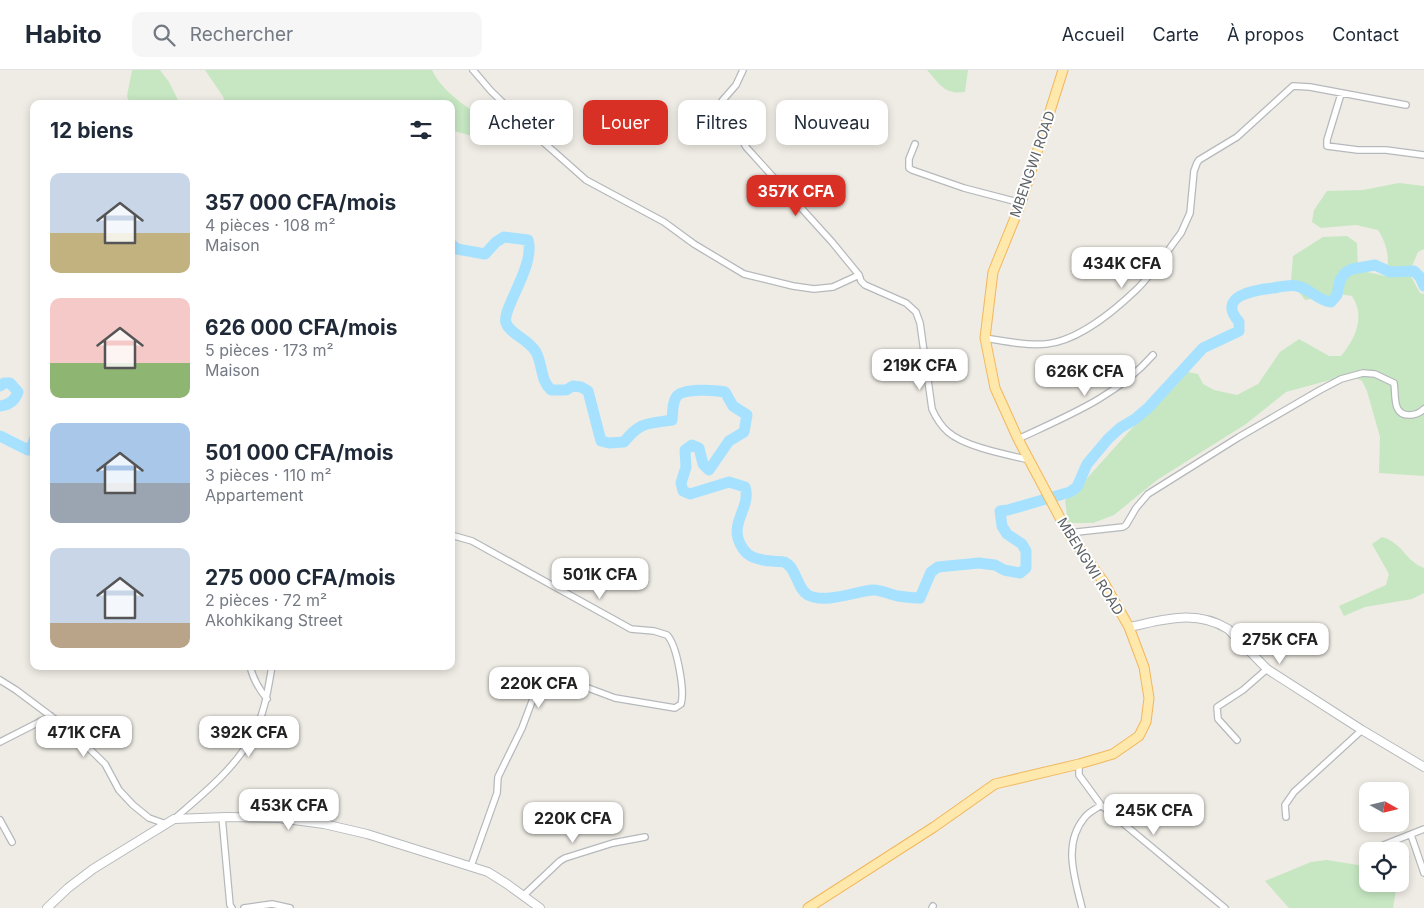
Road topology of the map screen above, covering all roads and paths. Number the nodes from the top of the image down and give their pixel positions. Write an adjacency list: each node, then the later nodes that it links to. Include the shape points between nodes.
1 (473, 70): 9 (street, via 542,141 586,180 664,222 744,274 814,289 833,287)
2 (743, 70): 9 (street, via 736,85 722,100 722,105 746,147)
3 (1063, 70): 8 (main road, MBENGWI ROAD)
4 (1341, 94): 5 (street); 7 (street, via 1327,146); 10 (street, via 1293,86 1237,137 1199,160 1194,171 1190,213 1181,233 1137,290 1096,323 1065,340 1046,344)
5 (1406, 105)
6 (915, 144): 8 (street, via 909,163 912,170)
7 (1424, 155)
8 (1021, 203): 10 (main road, MBENGWI ROAD, via 994,272)
9 (859, 275): 14 (street, via 865,285 906,303 916,312 932,409 938,422 949,433 976,446)
10 (985, 338): 13 (main road, MBENGWI ROAD, via 996,388)
11 (1153, 355): 13 (street, via 1123,384 1096,402)
12 (1424, 409): 15 (street, via 1414,415 1399,412 1394,383 1376,374 1363,373 1341,379 1148,494 1123,527)
13 (1018, 439): 14 (main road, MBENGWI ROAD)
14 (1030, 460): 15 (main road, MBENGWI ROAD)
15 (1068, 532): 17 (main road, MBENGWI ROAD, via 1103,581)
16 (455, 536): 40 (street, via 472,541 631,629 667,635 681,676 682,696 681,704 675,708 615,698 556,676 540,680 522,728 498,777 497,793)
17 (1129, 627): 18 (street, via 1179,617 1211,620 1228,629); 27 (main road, MBENGWI ROAD, via 1144,667 1149,698 1146,722 1139,736 1128,745 1113,754)
18 (1267, 669): 24 (street); 25 (street, via 1217,707 1218,719)
19 (251, 670): 22 (street, via 259,689)
20 (271, 670): 22 (street)
21 (0, 680): 23 (street)
22 (267, 698): 33 (street, via 254,733 235,761)
23 (51, 716): 26 (street); 34 (street, via 104,764 133,805 149,818)
24 (1362, 730): 28 (street); 30 (street, via 1294,792 1285,805)
25 (1237, 740)
26 (0, 742)
27 (1079, 764): 29 (street, via 1079,775); 48 (main road, MBENGWI ROAD, via 995,784)
28 (1424, 767)
29 (1101, 805): 49 (street, via 1086,816 1076,831 1072,847 1072,864); 50 (street)
30 (1286, 816)
31 (222, 817): 33 (street); 40 (street, via 279,818 324,824); 44 (street)
32 (0, 820): 38 (street)
33 (174, 820): 34 (street)
34 (166, 824): 43 (street, via 93,869)
35 (1424, 829): 36 (street)
36 (1411, 835): 39 (street); 41 (street)
37 (645, 837): 42 (street, via 565,858)
38 (12, 842)
39 (1393, 842)
40 (471, 866): 42 (street, via 488,872)
41 (1424, 873)
42 (524, 895): 47 (street)
43 (47, 908)
44 (232, 908)
45 (244, 908): 46 (street, via 272,904)
46 (290, 908)
47 (540, 908)
48 (808, 908)
49 (1082, 908)
50 (1225, 908)

